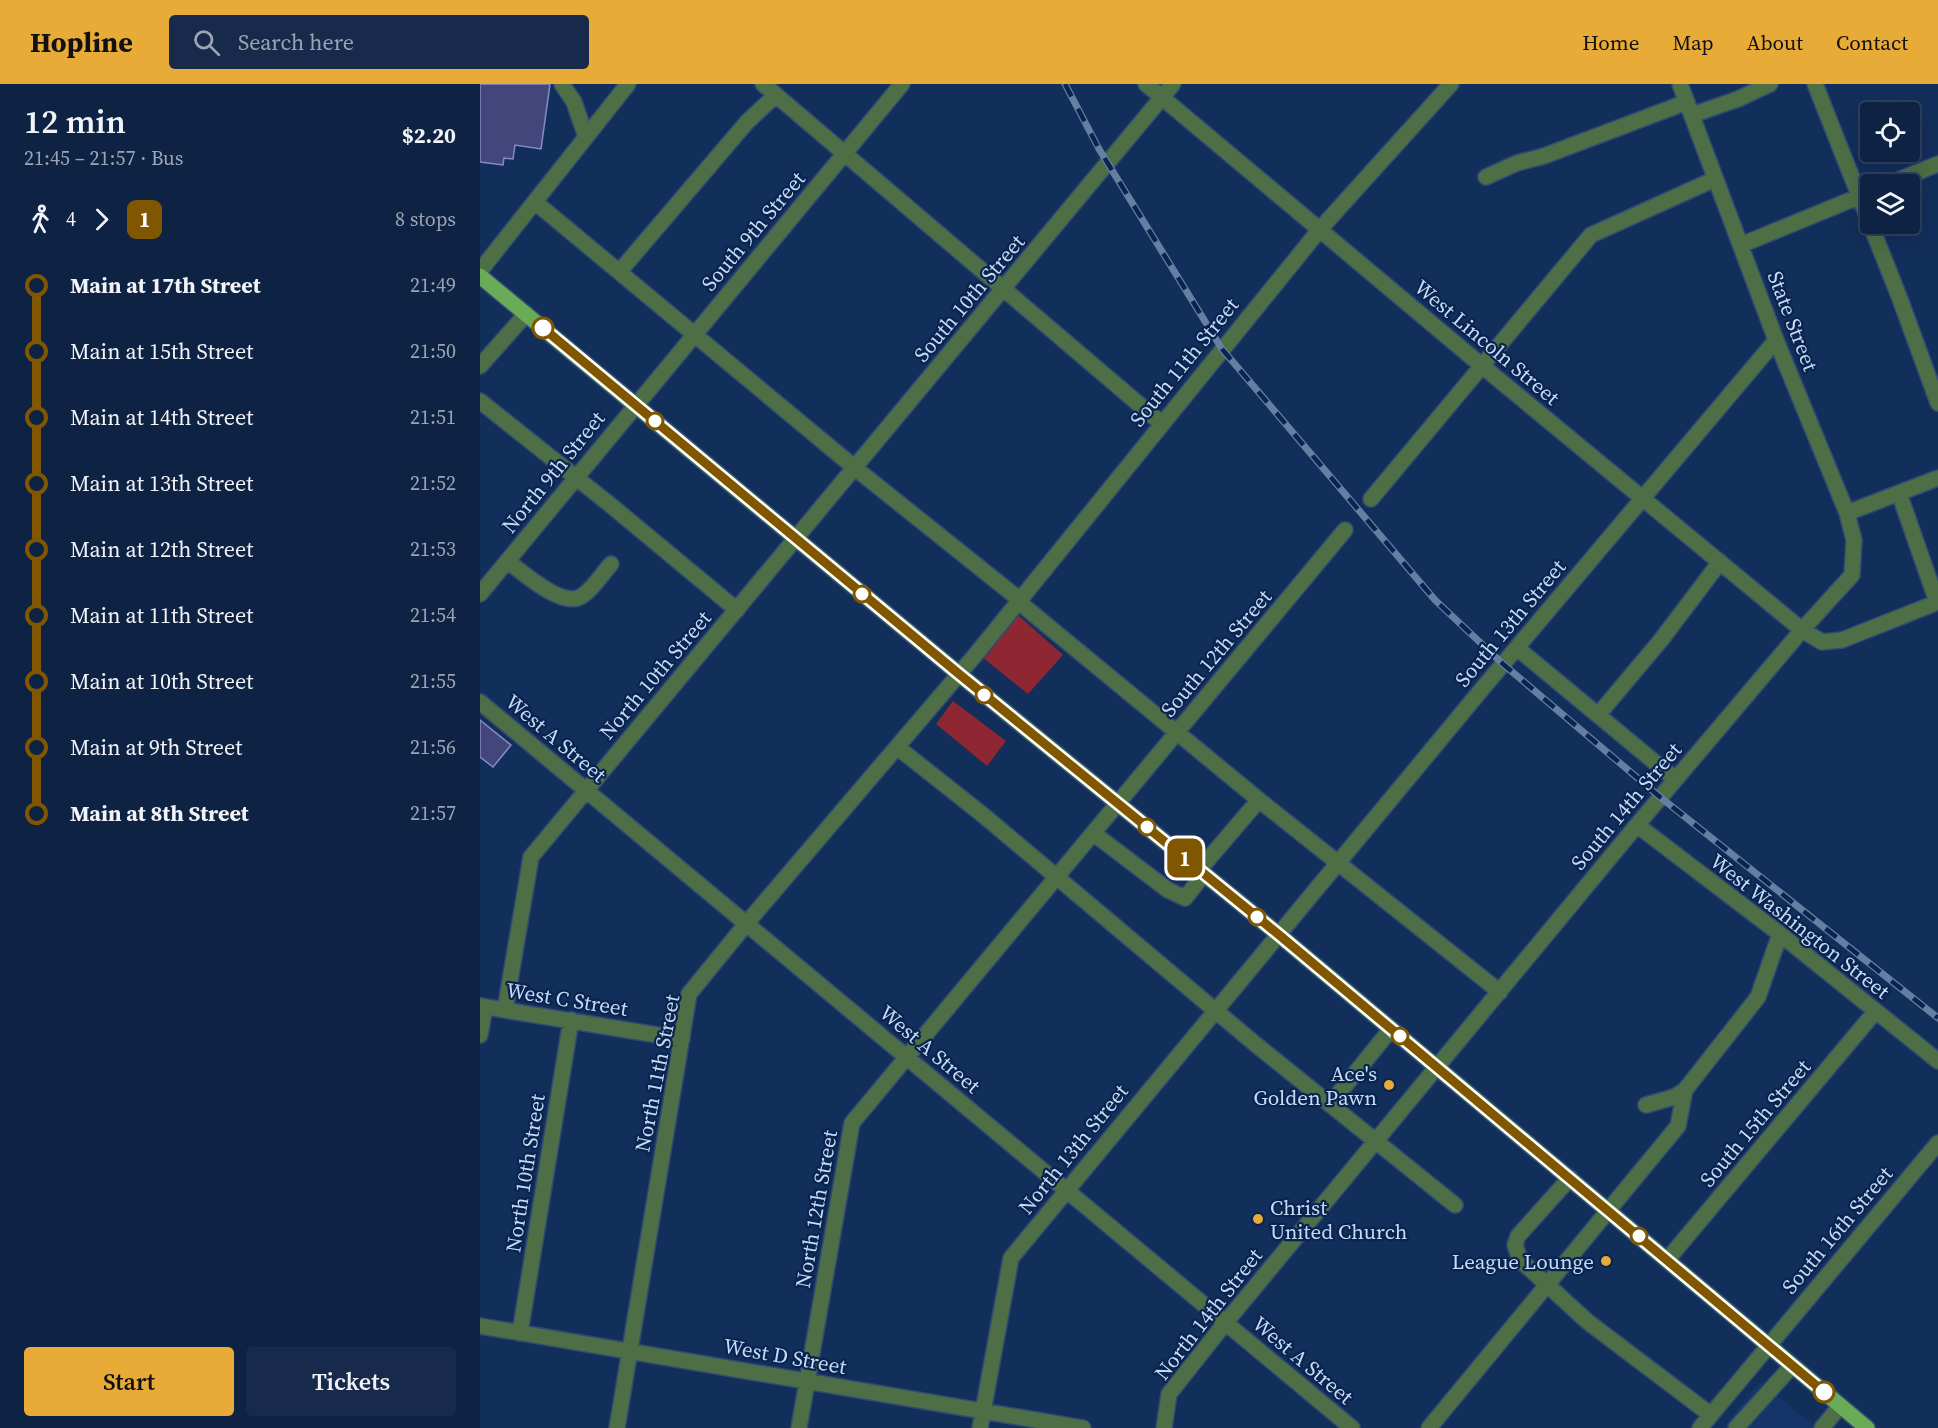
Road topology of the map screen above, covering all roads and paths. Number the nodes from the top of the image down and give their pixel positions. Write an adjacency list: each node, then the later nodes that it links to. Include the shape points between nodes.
1 (562, 84): 14 (street)
2 (628, 84): 14 (street)
3 (763, 84): 11 (street)
4 (902, 84): 15 (street, South 9th Street)
5 (1146, 84): 12 (street, West Lincoln Street)
6 (1173, 84): 12 (street, South 10th Street)
7 (1451, 84): 23 (street, South 11th Street)
8 (1680, 84): 13 (street, State Street)
9 (1770, 84): 13 (street, via 1737,99)
10 (1815, 84): 20 (street)
11 (776, 95): 15 (street); 27 (street, via 747,122)
12 (1162, 97): 23 (street, West Lincoln Street); 29 (street, South 10th Street)
13 (1689, 109): 18 (street, via 1517,163); 19 (street, State Street)
14 (586, 137): 22 (street)
15 (845, 153): 29 (street); 31 (street, South 9th Street)
16 (1938, 164): 17 (street)
17 (1913, 174)
18 (1486, 177)
19 (1715, 179): 25 (street, State Street); 33 (street, via 1591,235)
20 (1860, 183)
21 (1860, 196): 25 (street)
22 (535, 202): 26 (street); 27 (street)
23 (1321, 228): 33 (street, West Lincoln Street); 38 (street, South 11th Street)
24 (1878, 234): 36 (street)
25 (1741, 245): 32 (street, State Street)
26 (480, 271)
27 (620, 271): 31 (street)
28 (480, 276): 30 (main road)
29 (1004, 288): 38 (street); 39 (street, South 10th Street)
30 (526, 314): 34 (street); 37 (main road)
31 (695, 333): 37 (street, South 9th Street); 39 (street)
32 (1776, 340): 43 (street, South 13th Street); 45 (street, State Street)
33 (1481, 365): 43 (street, West Lincoln Street); 44 (street)
34 (480, 366)
35 (480, 401): 40 (street)
36 (1938, 404)
37 (636, 405): 40 (street, North 9th Street); 47 (main road)
38 (1161, 423): 53 (street, South 11th Street)
39 (855, 468): 47 (street, South 10th Street); 53 (street)
40 (576, 478): 48 (street, North 9th Street); 55 (street)
41 (1938, 478): 42 (street)
42 (1899, 493): 45 (street); 54 (street)
43 (1643, 498): 49 (street, West Lincoln Street); 57 (street, South 13th Street)
44 (1371, 499)
45 (1847, 513): 51 (street, State Street, via 1854,540)
46 (1345, 530): 61 (street, South 12th Street)
47 (796, 539): 55 (street, North 10th Street); 58 (main road)
48 (507, 561): 50 (street, via 556,596 568,600 581,597); 52 (street, North 9th Street)
49 (1720, 562): 56 (street, West Lincoln Street); 60 (street)
50 (611, 564)
51 (1852, 575): 56 (street, South 14th Street)
52 (480, 594)
53 (1020, 600): 58 (street, South 11th Street); 61 (street)
54 (1937, 602): 56 (street, West Lincoln Street, via 1842,640 1822,642)
55 (737, 610): 64 (street, North 10th Street)
56 (1802, 630): 63 (street, South 14th Street)
57 (1517, 648): 60 (street); 69 (street, South 13th Street)
58 (959, 674): 62 (street, North 11th Street); 66 (main road)
59 (480, 702): 64 (street, West A Street)
60 (1598, 715): 63 (street)
61 (1178, 731): 65 (street); 66 (street, South 12th Street)
62 (897, 747): 71 (street); 72 (street, North 11th Street)
63 (1675, 779): 67 (street, South 14th Street)
64 (586, 790): 72 (street, West A Street); 78 (street, North 10th Street, via 531,857)
65 (1259, 800): 69 (street); 70 (street)
66 (1118, 803): 68 (street, North 12th Street); 70 (main road)
67 (1636, 825): 74 (street, West Washington Street); 75 (street, South 14th Street)
68 (1093, 833): 70 (street, via 1168,890 1185,898); 71 (street, North 12th Street)
69 (1337, 863): 73 (street, South 13th Street); 75 (street)
70 (1202, 872): 73 (main road)
71 (1056, 876): 77 (street); 84 (street, North 12th Street)
72 (746, 924): 83 (street, North 11th Street, via 689,994); 84 (street, West A Street)
73 (1278, 934): 77 (street, North 13th Street); 81 (main road)
74 (1780, 934): 79 (street, West Washington Street); 87 (street, via 1758,997)
75 (1500, 992): 86 (street, South 14th Street)
76 (482, 1006): 78 (street, West C Street); 82 (street)
77 (1215, 1009): 88 (street); 93 (street, North 13th Street)
78 (505, 1010): 80 (street, West C Street)
79 (1875, 1012): 85 (street, West Washington Street); 96 (street, South 15th Street)
80 (571, 1020): 83 (street, West C Street); 100 (street, North 10th Street)
81 (1391, 1029): 86 (main road); 88 (street)
82 (480, 1035)
83 (682, 1039): 102 (street, North 11th Street)
84 (906, 1056): 93 (street, West A Street); 104 (street, North 12th Street, via 852,1123)
85 (1938, 1061)
86 (1438, 1068): 90 (street, North 14th Street); 92 (main road)
87 (1685, 1090): 89 (street); 95 (street, via 1677,1126)
88 (1330, 1103): 90 (street)
89 (1646, 1106)
90 (1376, 1142): 94 (street); 98 (street, North 14th Street)
91 (1938, 1143): 101 (street, South 16th Street)
92 (1570, 1178): 95 (main road); 97 (street, via 1518,1236 1515,1245 1520,1260)
93 (1066, 1189): 98 (street, West A Street); 106 (street, North 13th Street, via 1011,1258)
94 (1455, 1205)
95 (1609, 1210): 96 (main road); 97 (street)
96 (1667, 1260): 101 (main road)
97 (1547, 1285): 107 (street, via 1588,1322); 114 (street)
98 (1226, 1322): 112 (street, North 14th Street, via 1169,1394); 113 (street, West A Street)
99 (480, 1326): 100 (street, West D Street)
100 (520, 1333): 102 (street, West D Street)
101 (1768, 1345): 103 (main road); 107 (street, South 16th Street)
102 (630, 1351): 104 (street, West D Street); 108 (street, North 11th Street)
103 (1792, 1366): 105 (main road); 116 (street)
104 (807, 1381): 106 (street, West D Street); 109 (street, North 12th Street)
105 (1840, 1406): 117 (street); 118 (main road)
106 (983, 1411): 110 (street, North 13th Street); 111 (street, West D Street)
107 (1711, 1414): 115 (street, South 16th Street)
108 (616, 1428)
109 (799, 1428)
110 (980, 1428)
111 (1083, 1428)
112 (1164, 1428)
113 (1352, 1428)
114 (1429, 1428)
115 (1700, 1428)
116 (1736, 1428)
117 (1822, 1428)
118 (1867, 1428)

